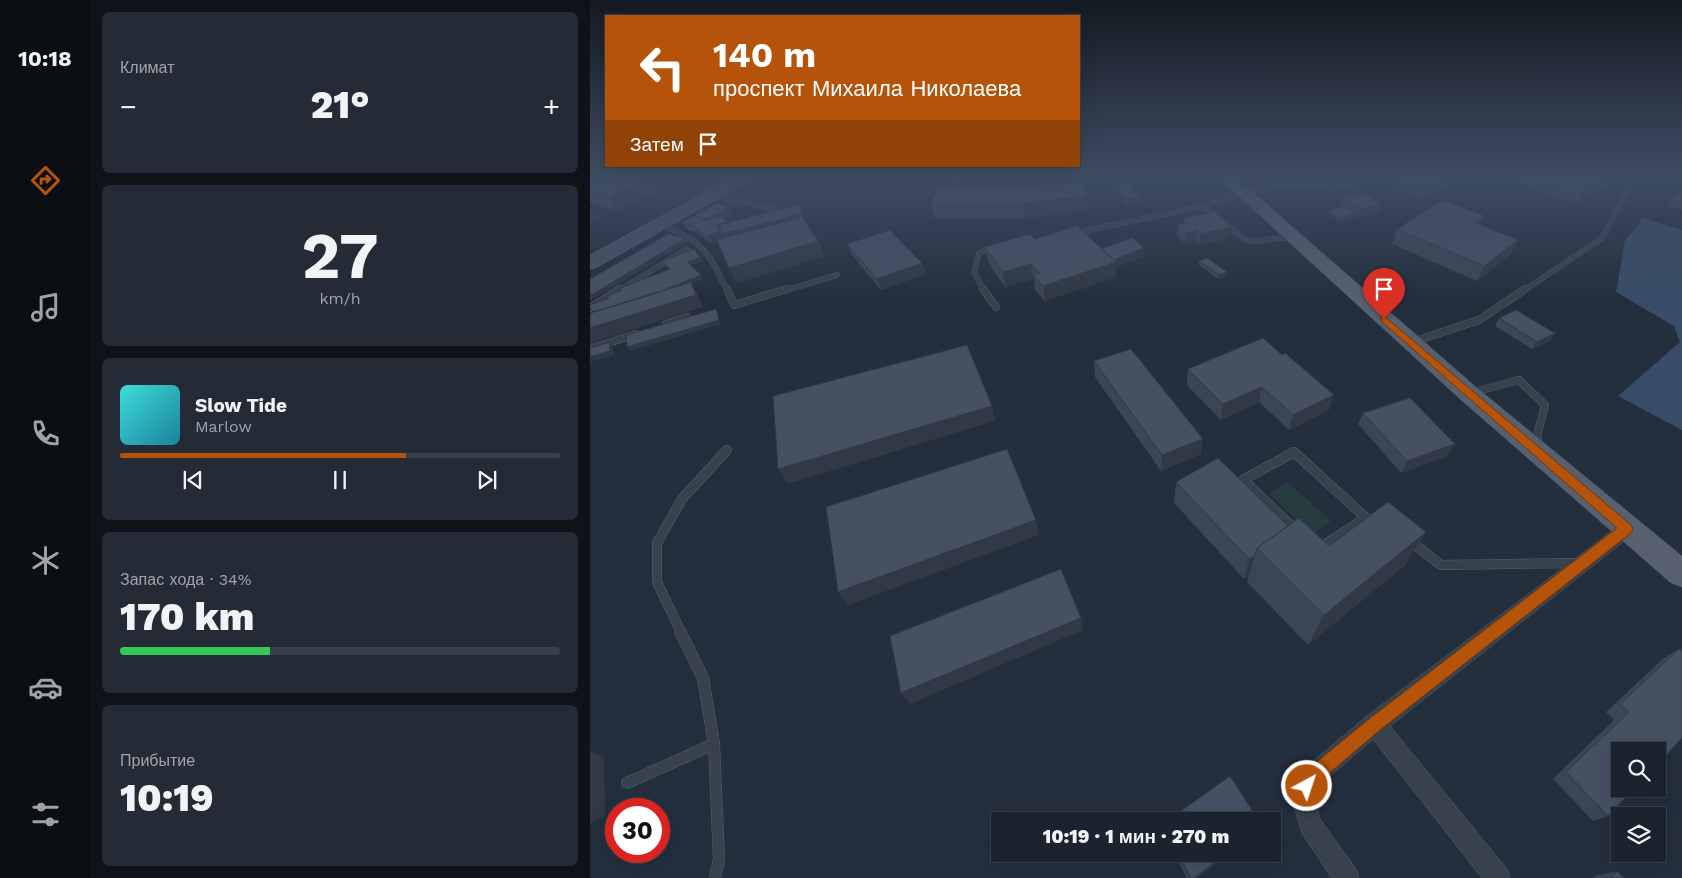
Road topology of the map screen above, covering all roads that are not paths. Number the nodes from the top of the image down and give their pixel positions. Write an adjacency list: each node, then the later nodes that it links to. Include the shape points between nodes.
1 (676, 215): 6 (main road)
2 (1161, 215): 7 (lane)
3 (1215, 215): 8 (lane, via 1245,240)
4 (1269, 215): 8 (main road)
5 (1614, 215): 18 (lane, via 1602,238 1479,320)
6 (660, 224): 11 (main road); 12 (lane, via 683,232 706,250 734,305)
7 (1070, 234)
8 (1294, 237): 18 (main road)
9 (1005, 244): 13 (lane, via 979,253 974,272)
10 (686, 249): 14 (lane)
11 (590, 263)
12 (837, 275)
13 (996, 306)
14 (590, 308)
15 (687, 317): 16 (lane)
16 (660, 326)
17 (643, 332): 19 (lane)
18 (1410, 342): 20 (main road)
19 (590, 349)
20 (1468, 393): 22 (main road); 22 (lane, via 1519,380 1545,405)
21 (727, 450): 30 (lane, via 682,499 657,543 657,582 703,678)
22 (1534, 450): 25 (main road)
23 (1366, 518): 23 (lane, via 1317,550 1243,480 1294,452); 24 (lane)
24 (1380, 522)
25 (1627, 529): 27 (street); 28 (main road)
26 (1403, 536): 27 (lane, via 1441,565)
27 (1582, 563): 29 (street)
28 (1682, 574)
29 (1375, 724): 33 (street, via 1313,776 1302,796 1310,825); 34 (street)
30 (714, 744): 31 (lane); 32 (lane, via 718,859)
31 (627, 783)
32 (715, 878)
33 (1347, 878)
34 (1498, 878)

